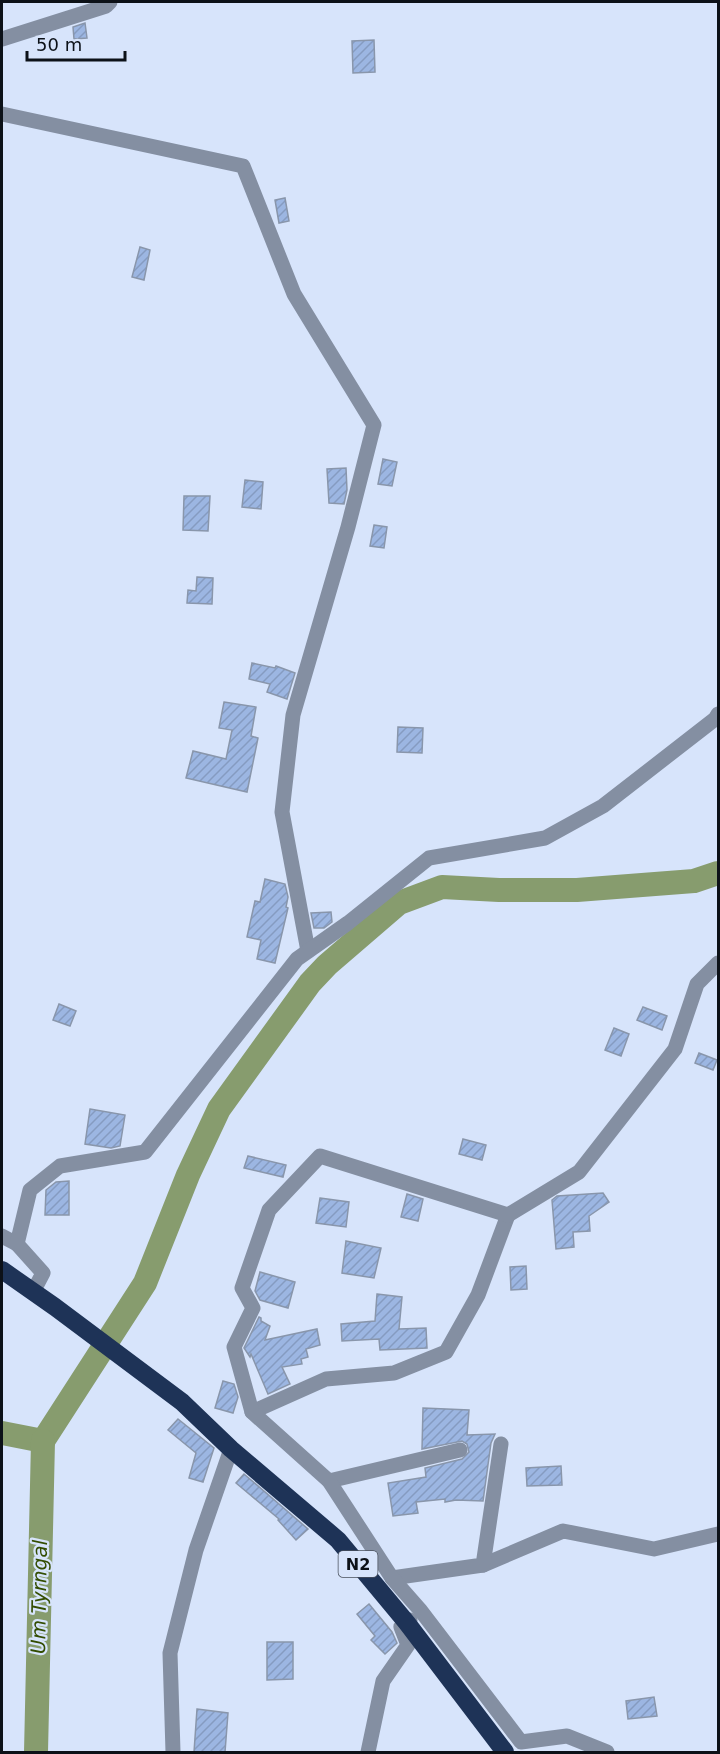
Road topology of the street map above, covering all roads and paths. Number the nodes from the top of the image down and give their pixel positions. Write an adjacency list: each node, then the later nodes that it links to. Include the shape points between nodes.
1 (110, 2): 2 (street)
2 (2, 39)
3 (2, 114): 5 (street, via 243,166 294,294 374,426 293,716 282,812)
4 (718, 714): 5 (street, via 603,806 545,838 429,858)
5 (308, 951): 9 (street, via 297,958 145,1152 60,1166 30,1190)
6 (718, 963): 7 (street, via 697,984 675,1049 579,1172)
7 (508, 1215): 12 (street, via 478,1295 446,1352 394,1373 326,1379); 12 (street, via 320,1156 269,1210 242,1288 252,1308 234,1347)
8 (2, 1236): 9 (street)
9 (17, 1244): 11 (street, via 43,1274)
10 (2, 1270): 11 (highway, N2)
11 (33, 1292): 14 (highway, N2, via 182,1402)
12 (252, 1412): 16 (street)
13 (501, 1444): 18 (street)
14 (231, 1449): 21 (highway, N2, via 338,1540); 22 (street, via 196,1550 170,1653)
15 (460, 1450): 16 (street)
16 (329, 1481): 19 (street)
17 (718, 1534): 18 (street, via 654,1549 563,1531)
18 (483, 1565): 19 (street)
19 (392, 1578): 20 (street)
20 (421, 1611): 21 (street); 25 (street, via 521,1742 567,1736)
21 (407, 1623): 23 (street, via 401,1627 408,1646 383,1681); 24 (highway, N2)
22 (173, 1752)
23 (368, 1752)
24 (505, 1752)
25 (607, 1752)

